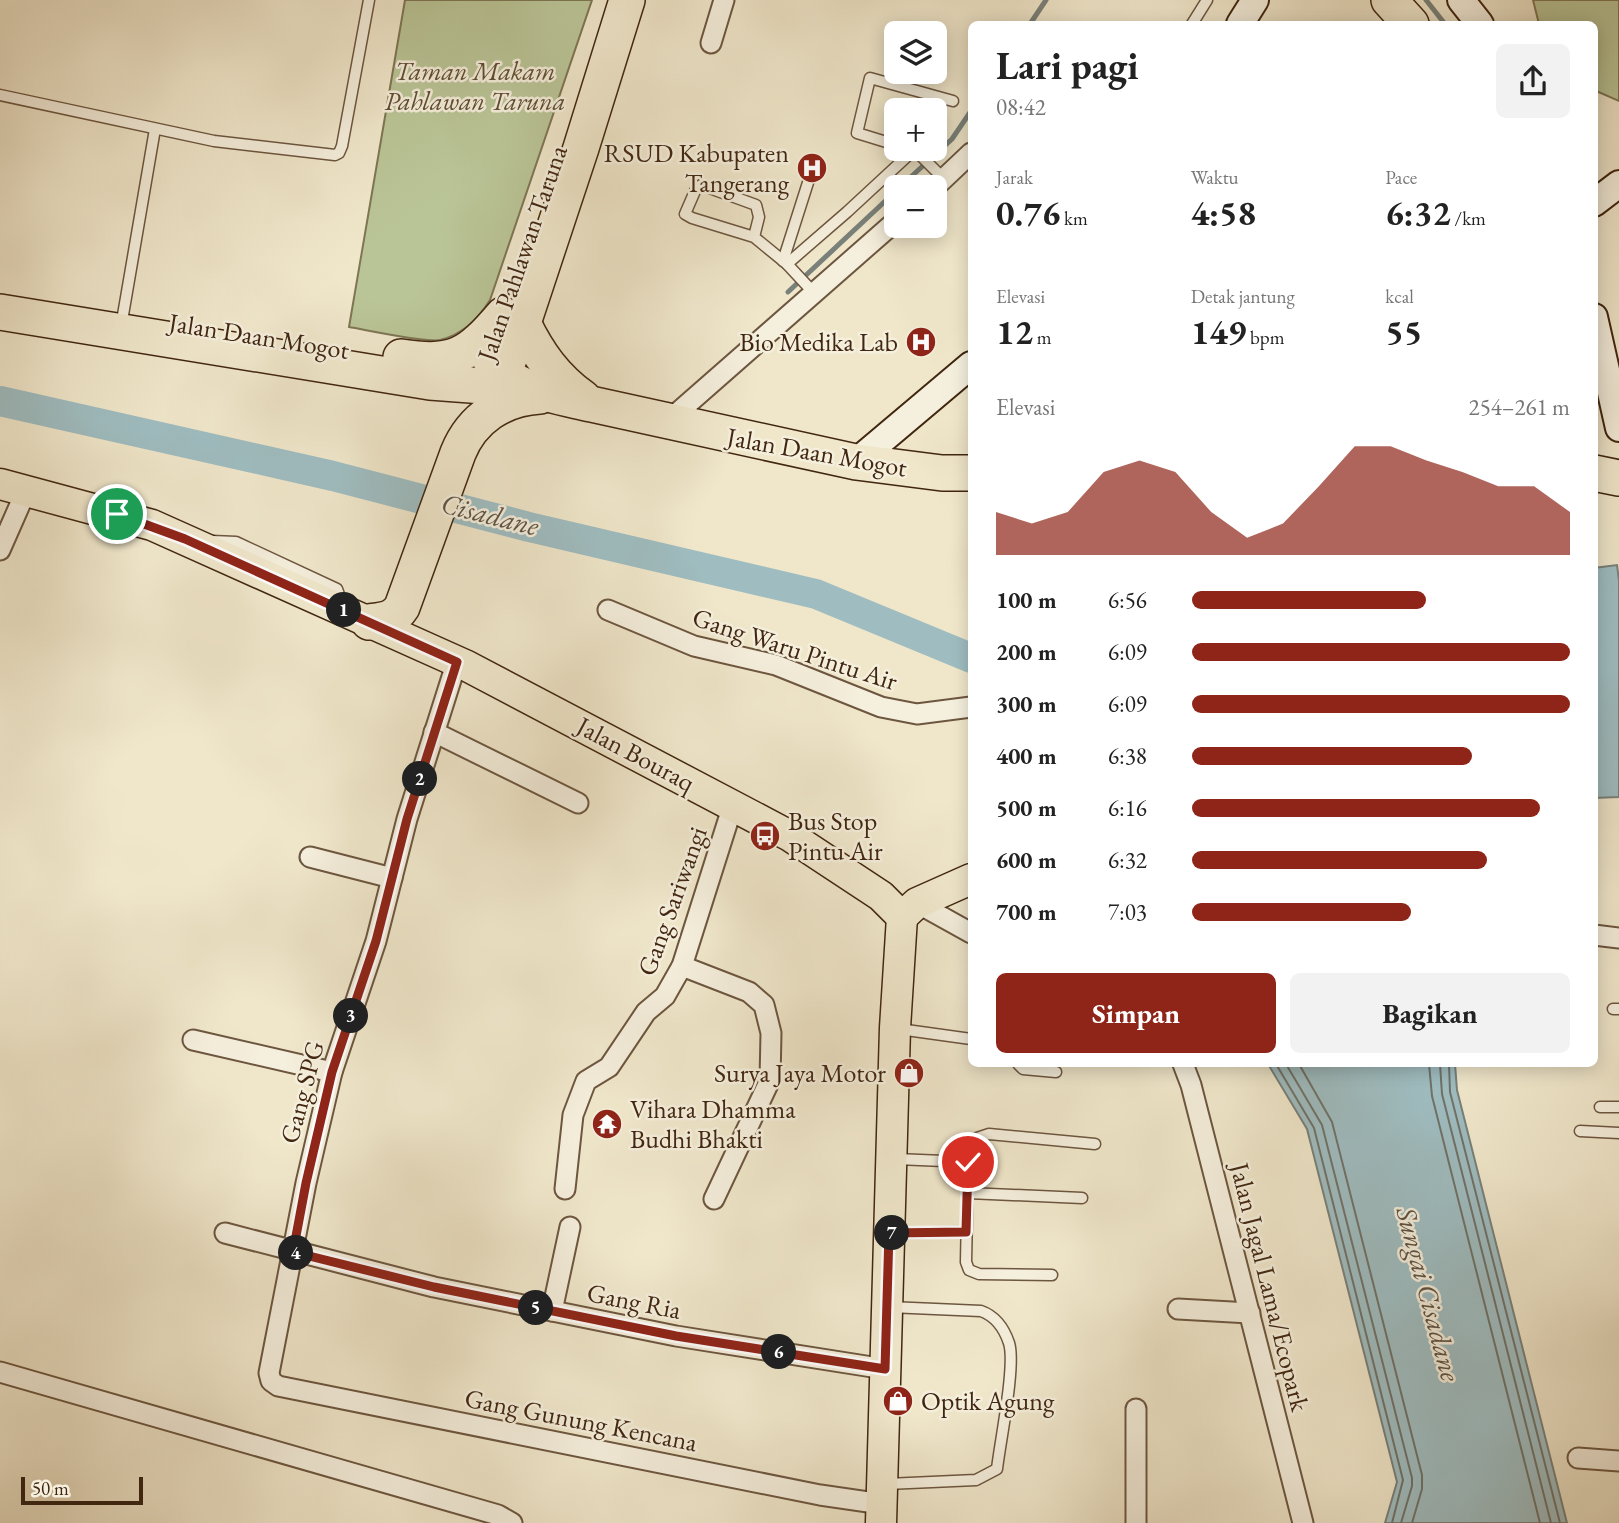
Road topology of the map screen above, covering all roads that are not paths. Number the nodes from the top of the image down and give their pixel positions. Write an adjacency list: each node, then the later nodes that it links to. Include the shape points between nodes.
1 (369, 0): 18 (lane, via 340,153 214,141)
2 (606, 0): 35 (highway, Jalan Pahlawan Taruna, via 527,249)
3 (627, 0): 35 (highway, Jalan Pahlawan Taruna, via 581,148)
4 (724, 0): 13 (street)
5 (1207, 0): 9 (lane)
6 (1255, 0): 10 (street)
7 (1389, 0): 11 (highway)
8 (1461, 0): 12 (street)
9 (1194, 21)
10 (1242, 21)
11 (1407, 21)
12 (1478, 21)
13 (711, 43)
14 (0, 95): 18 (lane)
15 (942, 98): 19 (lane, via 870,78 857,133)
16 (947, 99): 17 (lane)
17 (953, 101)
18 (155, 129): 34 (lane)
19 (884, 141)
20 (968, 156): 25 (street)
21 (902, 161): 30 (lane)
22 (922, 161): 24 (lane)
23 (812, 170): 30 (lane)
24 (935, 175)
25 (945, 175)
26 (1619, 184): 27 (street)
27 (1598, 200)
28 (884, 231): 31 (street)
29 (754, 237): 29 (lane, via 685,214 695,191 701,185 756,205 759,217); 30 (lane)
30 (787, 264): 31 (lane)
31 (813, 291): 42 (street)
32 (0, 294): 34 (highway, Jalan Daan Mogot)
33 (0, 312): 39 (highway, Jalan Daan Mogot)
34 (123, 315): 35 (highway, Jalan Daan Mogot, via 436,362 464,353 491,330)
35 (513, 319): 38 (highway, Jalan Pahlawan Taruna); 41 (highway, via 550,369)
36 (1598, 335): 43 (street)
37 (968, 368): 47 (street)
38 (489, 372): 39 (highway, Jalan Daan Mogot); 40 (highway, Jalan Daan Mogot)
39 (430, 382): 44 (highway, via 455,407 461,424)
40 (554, 395): 41 (highway, Jalan Daan Mogot); 44 (highway, via 506,402 489,412)
41 (591, 404): 42 (highway, Jalan Daan Mogot)
42 (667, 422): 47 (highway, Jalan Daan Mogot)
43 (1619, 428)
44 (460, 448): 54 (highway, via 397,614 391,618)
45 (1598, 454): 46 (highway)
46 (1619, 454)
47 (856, 462): 48 (highway, Jalan Daan Mogot)
48 (968, 473)
49 (1598, 474): 50 (highway)
50 (1619, 478)
51 (13, 487): 52 (street); 54 (main road, Jalan Bouraq, via 117,514 185,539)
52 (0, 550)
53 (608, 610): 56 (street, Gang Waru Pintu Air, via 694,646 776,665 881,707 917,714)
54 (356, 616): 55 (main road, Jalan Bouraq)
55 (457, 662): 57 (street, Gang SPG); 59 (main road, Jalan Bouraq)
56 (968, 707)
57 (434, 732): 58 (street); 61 (street, Gang SPG)
58 (578, 803)
59 (733, 805): 63 (main road, Jalan Bouraq); 67 (street, Gang Sariwangi)
60 (310, 857): 61 (street)
61 (392, 878): 73 (street, Gang SPG)
62 (968, 880): 63 (main road)
63 (909, 910): 64 (street); 68 (main road)
64 (968, 932)
65 (1598, 935): 66 (street)
66 (1619, 938)
67 (682, 966): 82 (street, Gang Sariwangi, via 665,996 646,1012 608,1067 586,1081 573,1115); 85 (street, via 748,992 764,1005 771,1033 770,1080)
68 (895, 1028): 69 (lane); 80 (main road)
69 (968, 1039)
70 (193, 1040): 73 (street)
71 (1021, 1067): 74 (lane)
72 (1184, 1067): 95 (street, Jalan Jagal Lama/Ecopark)
73 (332, 1072): 90 (street, Gang SPG)
74 (1056, 1072)
75 (1600, 1107): 76 (lane)
76 (1619, 1107)
77 (1580, 1131): 78 (lane)
78 (1619, 1133)
79 (1094, 1144): 81 (lane, via 989,1134 971,1140)
80 (891, 1159): 81 (lane); 89 (main road)
81 (968, 1162): 83 (lane)
82 (565, 1189)
83 (968, 1193): 84 (lane); 87 (lane)
84 (1082, 1198)
85 (714, 1199)
86 (570, 1227): 94 (street)
87 (966, 1232): 89 (lane); 91 (lane, via 969,1270)
88 (225, 1233): 90 (street, Gang Ria)
89 (889, 1233): 92 (main road)
90 (293, 1252): 94 (street, Gang Ria); 98 (street, Gang SPG)
91 (1052, 1275)
92 (887, 1307): 96 (main road); 102 (lane, via 981,1311 993,1316 1009,1344 1011,1364 997,1469 976,1480)
93 (1178, 1309): 95 (street)
94 (552, 1311): 96 (street, Gang Ria)
95 (1250, 1313): 105 (street, Jalan Jagal Lama/Ecopark)
96 (885, 1369): 102 (main road)
97 (0, 1372): 103 (street)
98 (271, 1381): 102 (street, Gang Gunung Kencana, via 278,1386)
99 (1136, 1409): 104 (street)
100 (1578, 1458): 101 (street)
101 (1619, 1461)
102 (882, 1504)
103 (513, 1523)
104 (1136, 1523)
105 (1303, 1523)

